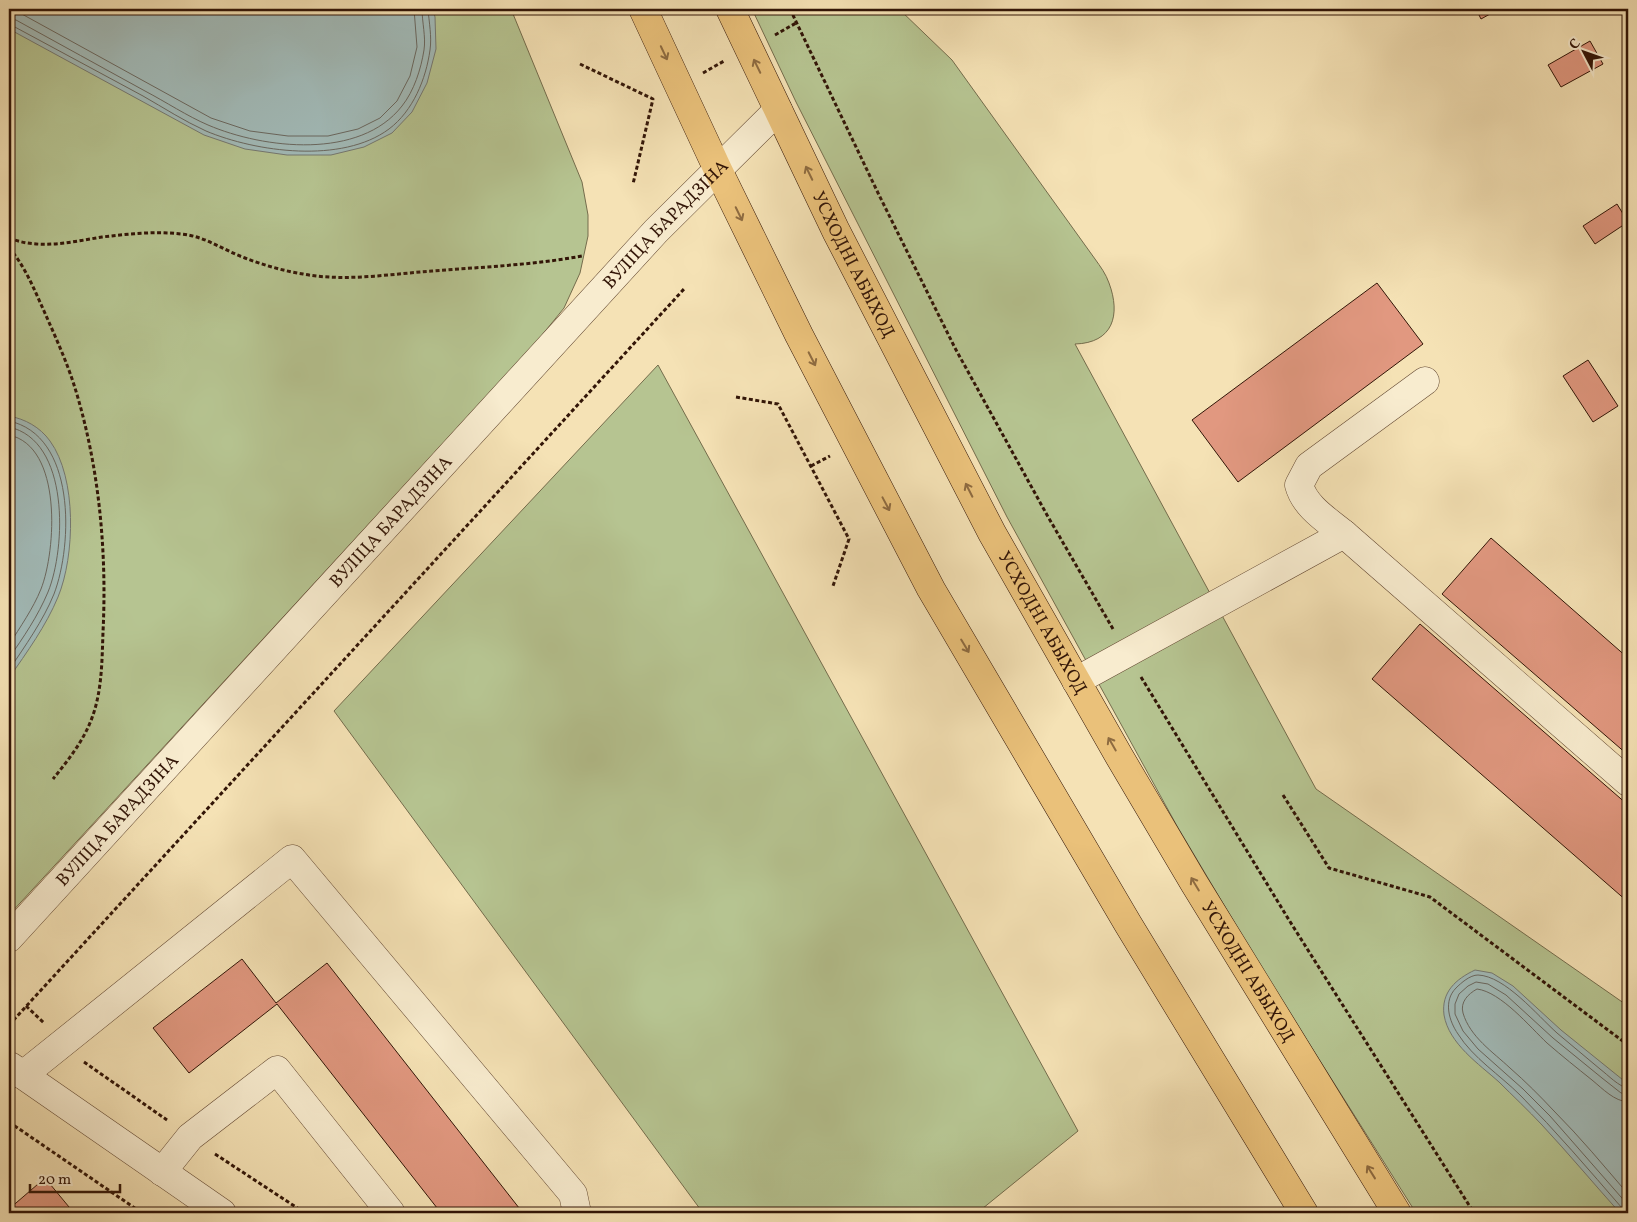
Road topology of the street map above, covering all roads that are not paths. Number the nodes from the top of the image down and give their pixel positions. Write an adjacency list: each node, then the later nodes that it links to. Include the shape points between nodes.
1 (643, 9): 4 (main road, one-way to 4)
2 (730, 9): 3 (main road, УСХОДНІ АБЫХОД, one-way to 2)
3 (778, 110): 4 (street, ВУЛІЦА БАРАДЗІНА); 7 (main road, УСХОДНІ АБЫХОД, one-way to 3, via 992,533 836,231)
4 (718, 170): 9 (street, ВУЛІЦА БАРАДЗІНА, via 656,231); 15 (main road, one-way to 15, via 799,335 931,589 1128,924)
5 (1425, 380): 6 (street, via 1310,466 1304,475 1299,485 1308,503)
6 (1344, 534): 7 (street); 8 (street)
7 (1076, 681): 16 (main road, УСХОДНІ АБЫХОД, one-way to 7, via 1194,883)
8 (1628, 782)
9 (9, 938)
10 (16, 1070): 11 (street); 14 (street, via 64,1042 292,859 573,1194)
11 (162, 1172): 12 (street); 13 (street, via 190,1137 277,1070)
12 (222, 1213)
13 (392, 1213)
14 (577, 1213)
15 (1304, 1213)
16 (1397, 1213)

